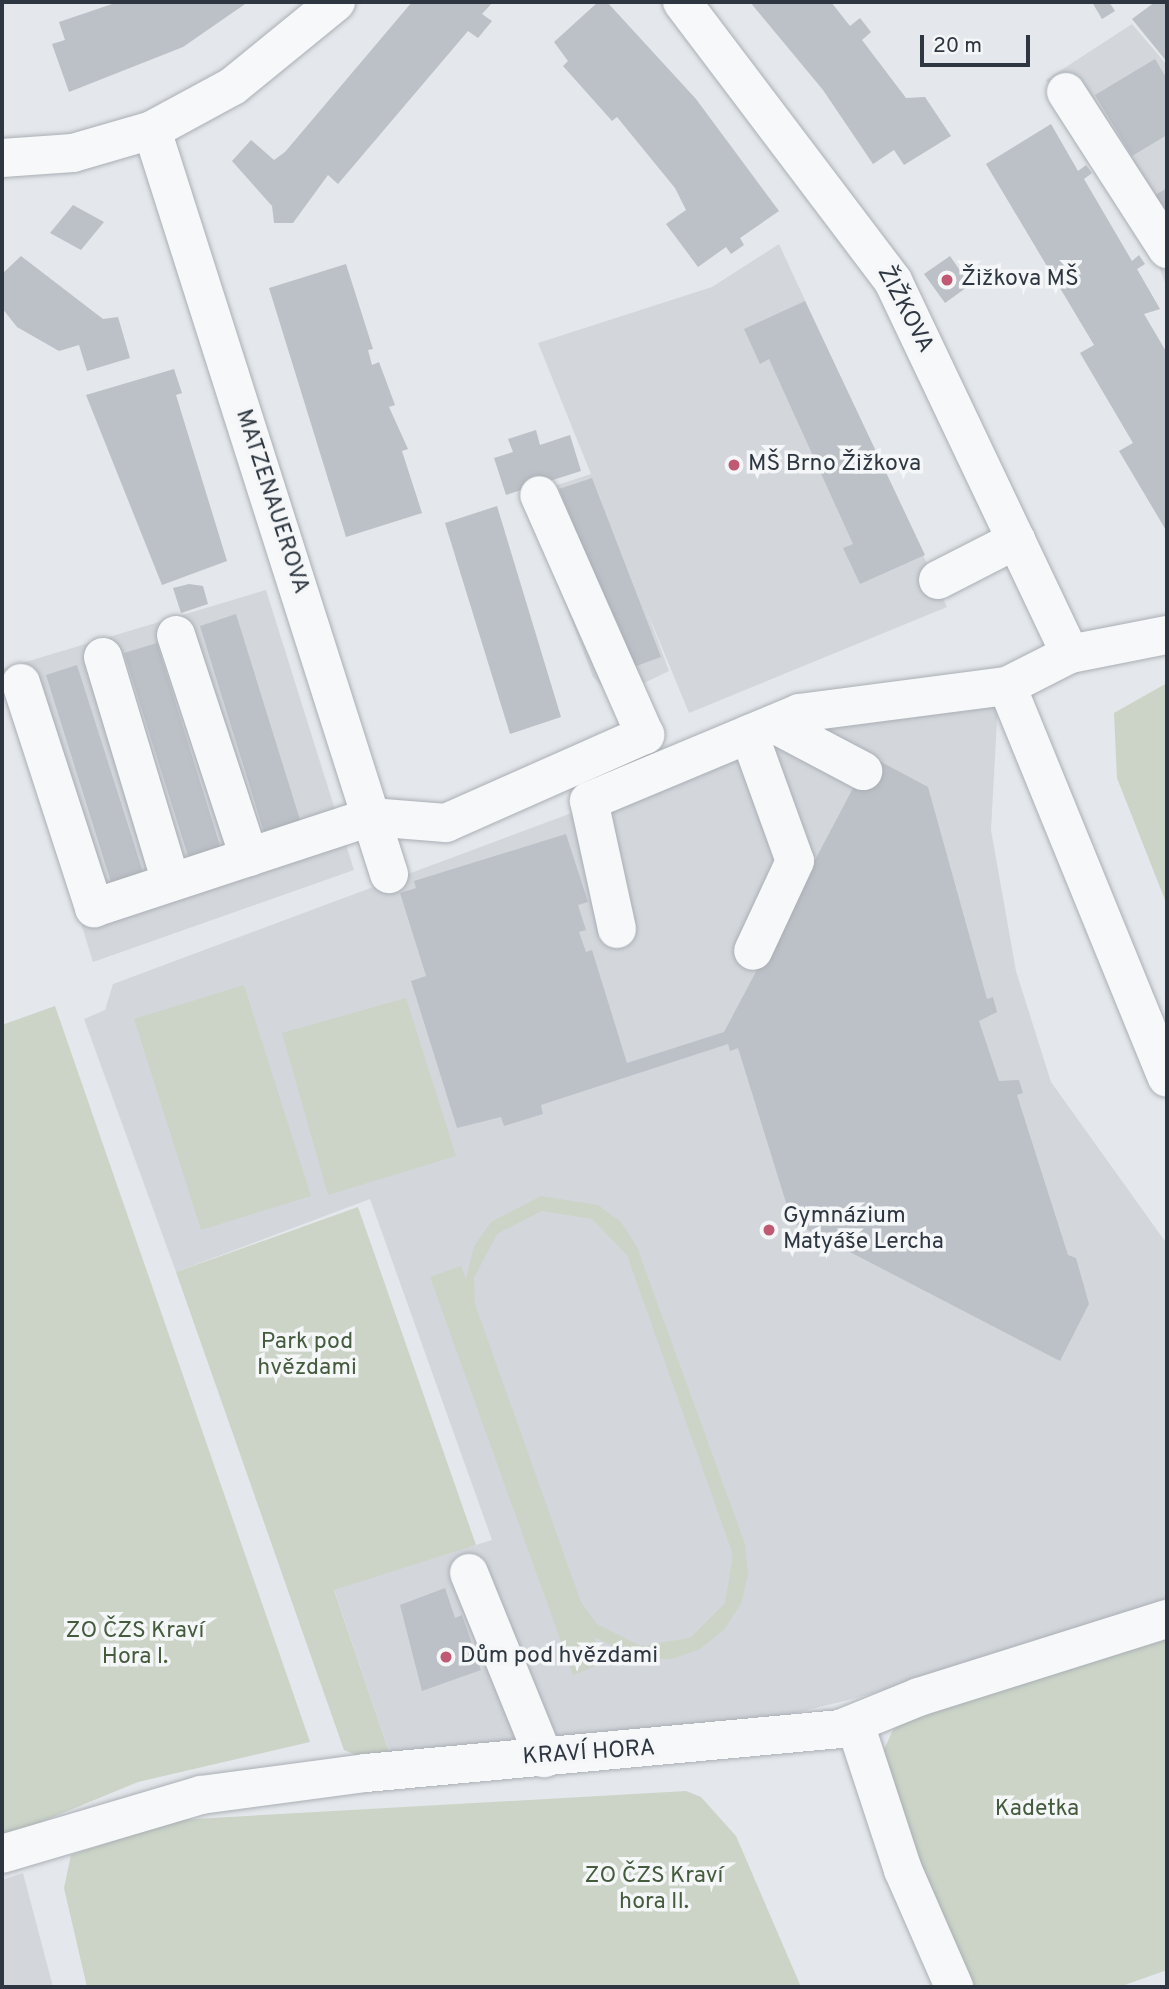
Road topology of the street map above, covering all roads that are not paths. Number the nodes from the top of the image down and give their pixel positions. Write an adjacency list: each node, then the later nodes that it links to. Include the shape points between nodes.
1 (336, 2): 4 (street, via 233,86)
2 (682, 2): 8 (street, ŽIŽKOVA, via 893,281)
3 (1066, 92): 6 (street)
4 (152, 130): 5 (street, via 73,153); 18 (street, MATZENAUEROVA)
5 (2, 158)
6 (1167, 249)
7 (539, 495): 18 (street, via 645,735 446,823)
8 (1016, 540): 9 (street); 12 (street, ŽIŽKOVA)
9 (938, 580)
10 (176, 635): 19 (street)
11 (1167, 635): 12 (street)
12 (1070, 654): 15 (street)
13 (103, 657): 21 (street)
14 (21, 683): 21 (street, via 94,908)
15 (1007, 686): 16 (street, via 799,713); 24 (street)
16 (762, 729): 17 (street); 22 (street, via 589,801); 23 (street, via 795,861)
17 (863, 771)
18 (370, 817): 19 (street); 20 (street, MATZENAUEROVA)
19 (250, 857): 21 (street)
20 (388, 874)
21 (171, 882)
22 (617, 929)
23 (753, 951)
24 (1167, 1077)
25 (469, 1573): 28 (street)
26 (1167, 1619): 27 (street, KRAVÍ HORA, via 919,1697)
27 (855, 1724): 28 (street, KRAVÍ HORA); 30 (street, via 903,1870)
28 (544, 1758): 29 (street, KRAVÍ HORA, via 201,1795)
29 (2, 1854)
30 (954, 1987)

